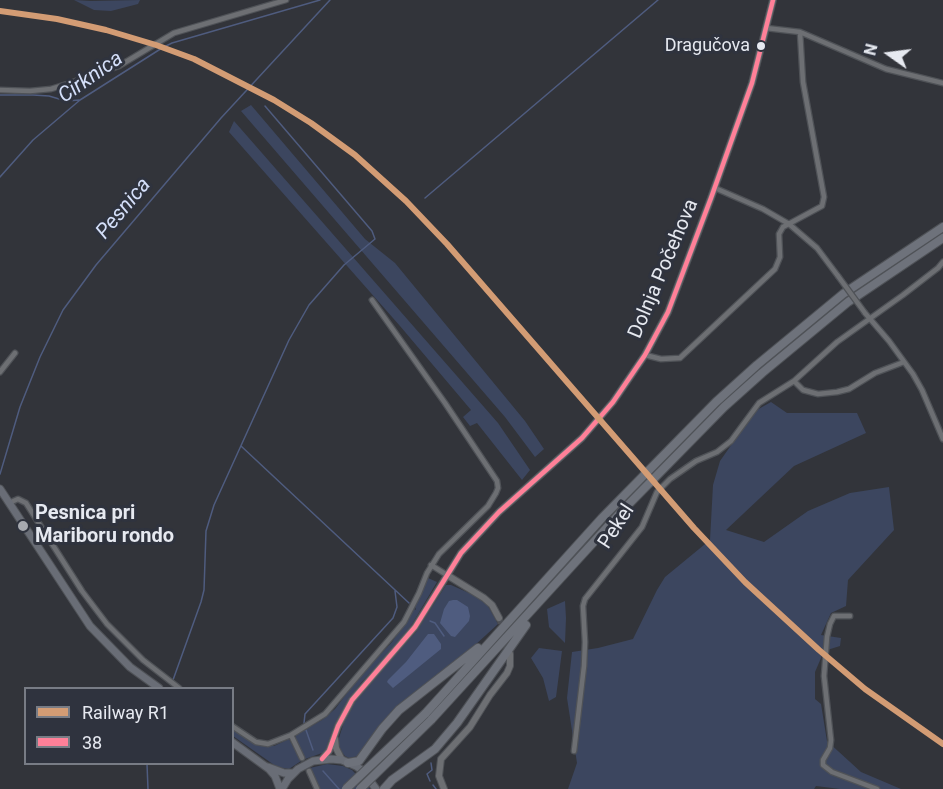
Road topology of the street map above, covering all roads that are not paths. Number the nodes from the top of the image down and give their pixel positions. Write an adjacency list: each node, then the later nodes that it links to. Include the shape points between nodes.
1 (286, 0): 6 (street, via 174,33 119,66 68,84 30,91)
2 (773, 0): 3 (main road, Dolnja Počehova)
3 (766, 28): 4 (street); 7 (main road, Dolnja Počehova, via 752,83)
4 (800, 32): 5 (street, via 886,69); 8 (street, via 803,82 824,197 818,210)
5 (943, 83)
6 (0, 90)
7 (715, 188): 8 (street, via 763,208); 15 (main road, Dolnja Počehova, via 668,312)
8 (789, 224): 13 (street, bridge, via 817,248); 15 (street, via 779,234 780,257 775,269 680,358)
9 (943, 227): 27 (highway, via 843,294 749,372 655,463)
10 (943, 238): 24 (highway, via 848,302 747,386 663,468)
11 (943, 262): 13 (street, Pekel)
12 (372, 300): 22 (street, via 445,403 498,488 494,499)
13 (870, 318): 16 (street); 18 (street, Pekel)
14 (15, 353): 17 (street)
15 (645, 355): 23 (main road, Dolnja Počehova, via 601,416 493,518)
16 (904, 362): 18 (street, via 837,393 803,390); 19 (street, via 922,390)
17 (0, 372)
18 (794, 381): 36 (street, Pekel, via 753,409 731,441 696,461 657,492 642,527 585,599 584,666)
19 (943, 439)
20 (0, 489): 21 (main road)
21 (8, 501): 29 (main road, via 90,626 130,667); 30 (street, via 18,499 26,503 107,624)
22 (431, 565): 23 (street); 34 (street, via 411,609 386,645 325,714)
23 (447, 575): 26 (main road, via 484,598); 33 (main road, Dolnja Počehova, via 405,641 352,700)
24 (543, 599): 31 (highway); 48 (highway, via 457,723 435,749)
25 (850, 616): 50 (street, via 834,616 827,638 824,676 831,740 823,765)
26 (499, 618)
27 (506, 624): 31 (highway); 39 (highway, via 399,710 359,761)
28 (510, 654): 49 (main road, via 507,673 470,727 441,759 439,776)
29 (158, 687)
30 (178, 687)
31 (428, 717): 45 (highway, bridge); 46 (highway, bridge)
32 (234, 727): 34 (street, via 262,744)
33 (335, 734): 38 (main road, Dolnja Počehova); 39 (main road, via 336,748)
34 (291, 735): 37 (street)
35 (234, 743): 40 (main road)
36 (574, 751)
37 (302, 758)
38 (322, 759): 39 (main road); 42 (main road)
39 (345, 762): 47 (main road, via 363,771)
40 (263, 765): 42 (main road, via 278,772); 43 (main road)
41 (309, 771): 44 (street)
42 (294, 773): 43 (main road)
43 (281, 789)
44 (317, 789)
45 (346, 789)
46 (360, 789)
47 (375, 789)
48 (384, 789)
49 (444, 789)
50 (877, 789)

